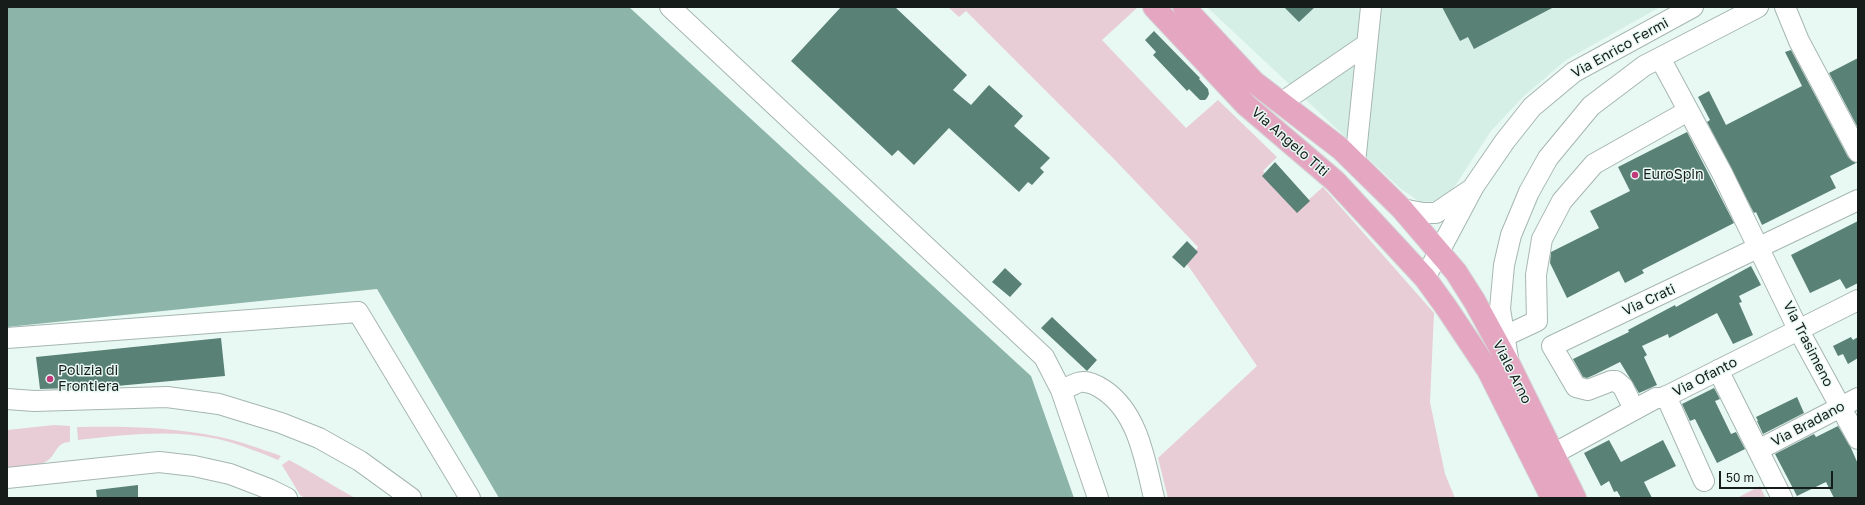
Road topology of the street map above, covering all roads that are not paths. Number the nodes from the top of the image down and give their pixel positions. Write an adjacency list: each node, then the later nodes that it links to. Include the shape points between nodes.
1 (670, 7): 26 (street, via 1044,357)
2 (1154, 7): 19 (main road, Via Angelo Titi, via 1246,105 1335,181)
3 (1184, 7): 10 (main road, Via Angelo Titi, via 1254,82)
4 (1371, 7): 8 (street)
5 (1693, 7): 14 (street, Via Enrico Fermi, via 1574,72 1532,107)
6 (1758, 7): 9 (street, Via Enrico Fermi)
7 (1785, 7): 12 (street, via 1799,42)
8 (1367, 44): 10 (street); 13 (street)
9 (1660, 58): 11 (street, Via Trasimeno); 22 (street, Via Enrico Fermi, via 1644,66 1591,106 1548,158 1529,192 1511,235 1504,266 1500,309)
10 (1281, 103): 13 (main road, Via Angelo Titi, via 1341,149)
11 (1688, 111): 17 (street, Via Trasimeno); 22 (street, via 1594,164 1562,201 1542,239 1536,275 1537,321)
12 (1858, 152)
13 (1355, 163): 16 (main road, Via Angelo Titi)
14 (1474, 186): 16 (street, Via Enrico Fermi, via 1436,213); 18 (street, Via Enrico Fermi)
15 (1858, 200): 17 (street, Via Crati)
16 (1402, 209): 18 (main road, Via Angelo Titi)
17 (1760, 247): 21 (street, Via Trasimeno); 31 (street, Via Crati, via 1552,346 1576,387 1588,390 1616,381 1623,387)
18 (1438, 252): 19 (street, Via Enrico Fermi); 24 (main road, Viale Arno, via 1456,272 1475,302)
19 (1425, 278): 42 (main road, Viale Arno, via 1488,370)
20 (1858, 300): 21 (street, Via Ofanto)
21 (1799, 331): 25 (street, Via Ofanto); 30 (street, Via Trasimeno)
22 (1504, 336): 24 (street, Via Enrico Fermi)
23 (7, 338): 39 (street, via 358,312)
24 (1510, 366): 34 (main road, Viale Arno)
25 (1718, 370): 27 (street, Via Ofanto); 33 (street)
26 (1061, 390): 40 (street); 41 (street, via 1083,381 1097,385 1111,395 1130,419 1142,450)
27 (1665, 397): 31 (street, Via Ofanto, via 1656,398); 36 (street)
28 (1858, 398): 30 (street, Via Bradano)
29 (7, 399): 38 (street, via 34,401 167,397 219,404 319,438 360,461)
30 (1840, 407): 32 (street, Via Trasimeno); 33 (street, Via Bradano)
31 (1634, 409): 34 (street, Via Ofanto)
32 (1858, 439)
33 (1758, 450): 44 (street)
34 (1553, 454): 43 (main road, Viale Arno)
35 (13, 476): 37 (street, via 159,462 230,474)
36 (1704, 481)
37 (287, 498)
38 (411, 498)
39 (470, 498)
40 (1098, 498)
41 (1154, 498)
42 (1552, 498)
43 (1575, 498)
44 (1782, 498)

